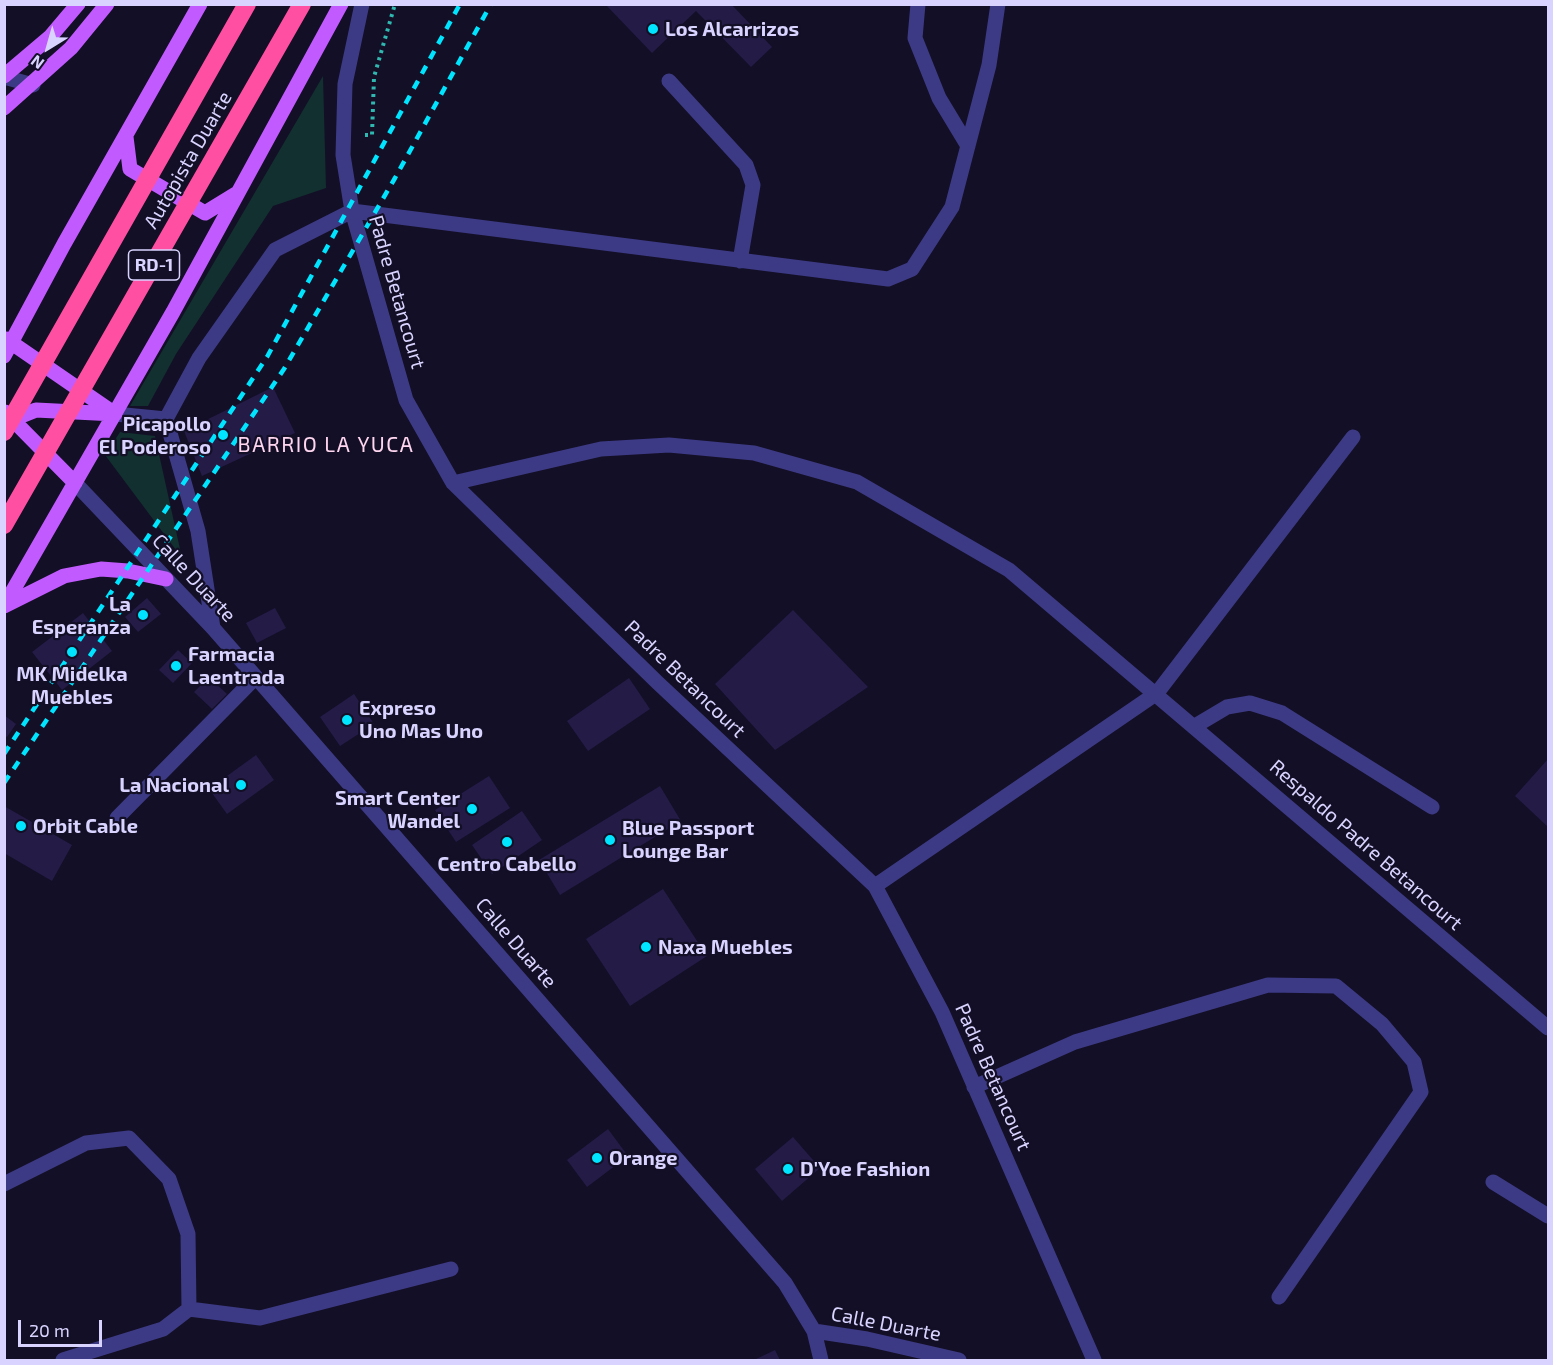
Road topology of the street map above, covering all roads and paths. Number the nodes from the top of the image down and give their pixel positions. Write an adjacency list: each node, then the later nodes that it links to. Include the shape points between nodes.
1 (78, 4): 11 (main road, via 50,37)
2 (107, 4): 13 (main road, via 71,48)
3 (200, 4): 16 (main road)
4 (248, 4): 24 (highway, Autopista Duarte / RD-1)
5 (302, 4): 28 (highway, Autopista Duarte / RD-1)
6 (340, 4): 18 (main road)
7 (362, 4): 15 (street, Padre Betancourt, via 345,84)
8 (395, 4): 15 (path, via 374,77 372,135)
9 (918, 4): 17 (street, via 915,38 939,98)
10 (998, 4): 17 (street, via 989,65)
11 (4, 76): 13 (street)
12 (669, 81): 20 (street, via 746,165 753,185)
13 (33, 85): 14 (main road)
14 (4, 108)
15 (344, 135): 19 (street, Padre Betancourt, via 343,155)
16 (126, 137): 18 (main road, via 130,169 206,213); 21 (main road)
17 (968, 146): 20 (street, via 952,207 912,269 888,279)
18 (238, 193): 22 (main road)
19 (352, 211): 20 (street); 23 (street, via 275,250 199,358); 27 (street, Padre Betancourt, via 406,400)
20 (740, 261)
21 (7, 346): 22 (main road)
22 (115, 414): 23 (street); 24 (main road, via 36,410); 26 (main road)
23 (165, 419): 31 (street, via 198,531)
24 (6, 421): 26 (main road)
25 (1353, 437): 33 (street)
26 (75, 483): 29 (street, Calle Duarte); 30 (main road)
27 (453, 483): 33 (street, Respaldo Padre Betancourt, via 601,449 669,445 754,453 857,482 1009,570); 37 (street, Padre Betancourt, via 658,683)
28 (4, 525)
29 (166, 579): 30 (main road, via 101,569 64,576); 31 (street, Calle Duarte)
30 (4, 606)
31 (213, 628): 32 (street, Calle Duarte)
32 (256, 677): 36 (street); 46 (street, Calle Duarte, via 785,1283)
33 (1157, 693): 34 (street, Respaldo Padre Betancourt); 37 (street)
34 (1195, 726): 35 (street, via 1227,707 1250,703 1282,713); 38 (street, Respaldo Padre Betancourt)
35 (1432, 807)
36 (117, 818)
37 (875, 886): 39 (street, Padre Betancourt, via 942,1012)
38 (1548, 1028)
39 (974, 1087): 44 (street, via 1075,1042 1268,985 1336,986 1382,1024 1407,1054 1421,1092); 50 (street, Padre Betancourt)
40 (1493, 1182): 42 (street)
41 (4, 1184): 45 (street, via 86,1143 129,1138 169,1179 189,1234)
42 (1548, 1216)
43 (451, 1269): 45 (street, via 260,1318)
44 (1279, 1297)
45 (189, 1309): 47 (street, via 163,1329)
46 (814, 1331): 48 (street); 49 (street, Calle Duarte)
47 (63, 1360)
48 (821, 1360)
49 (959, 1360)
50 (1094, 1360)

